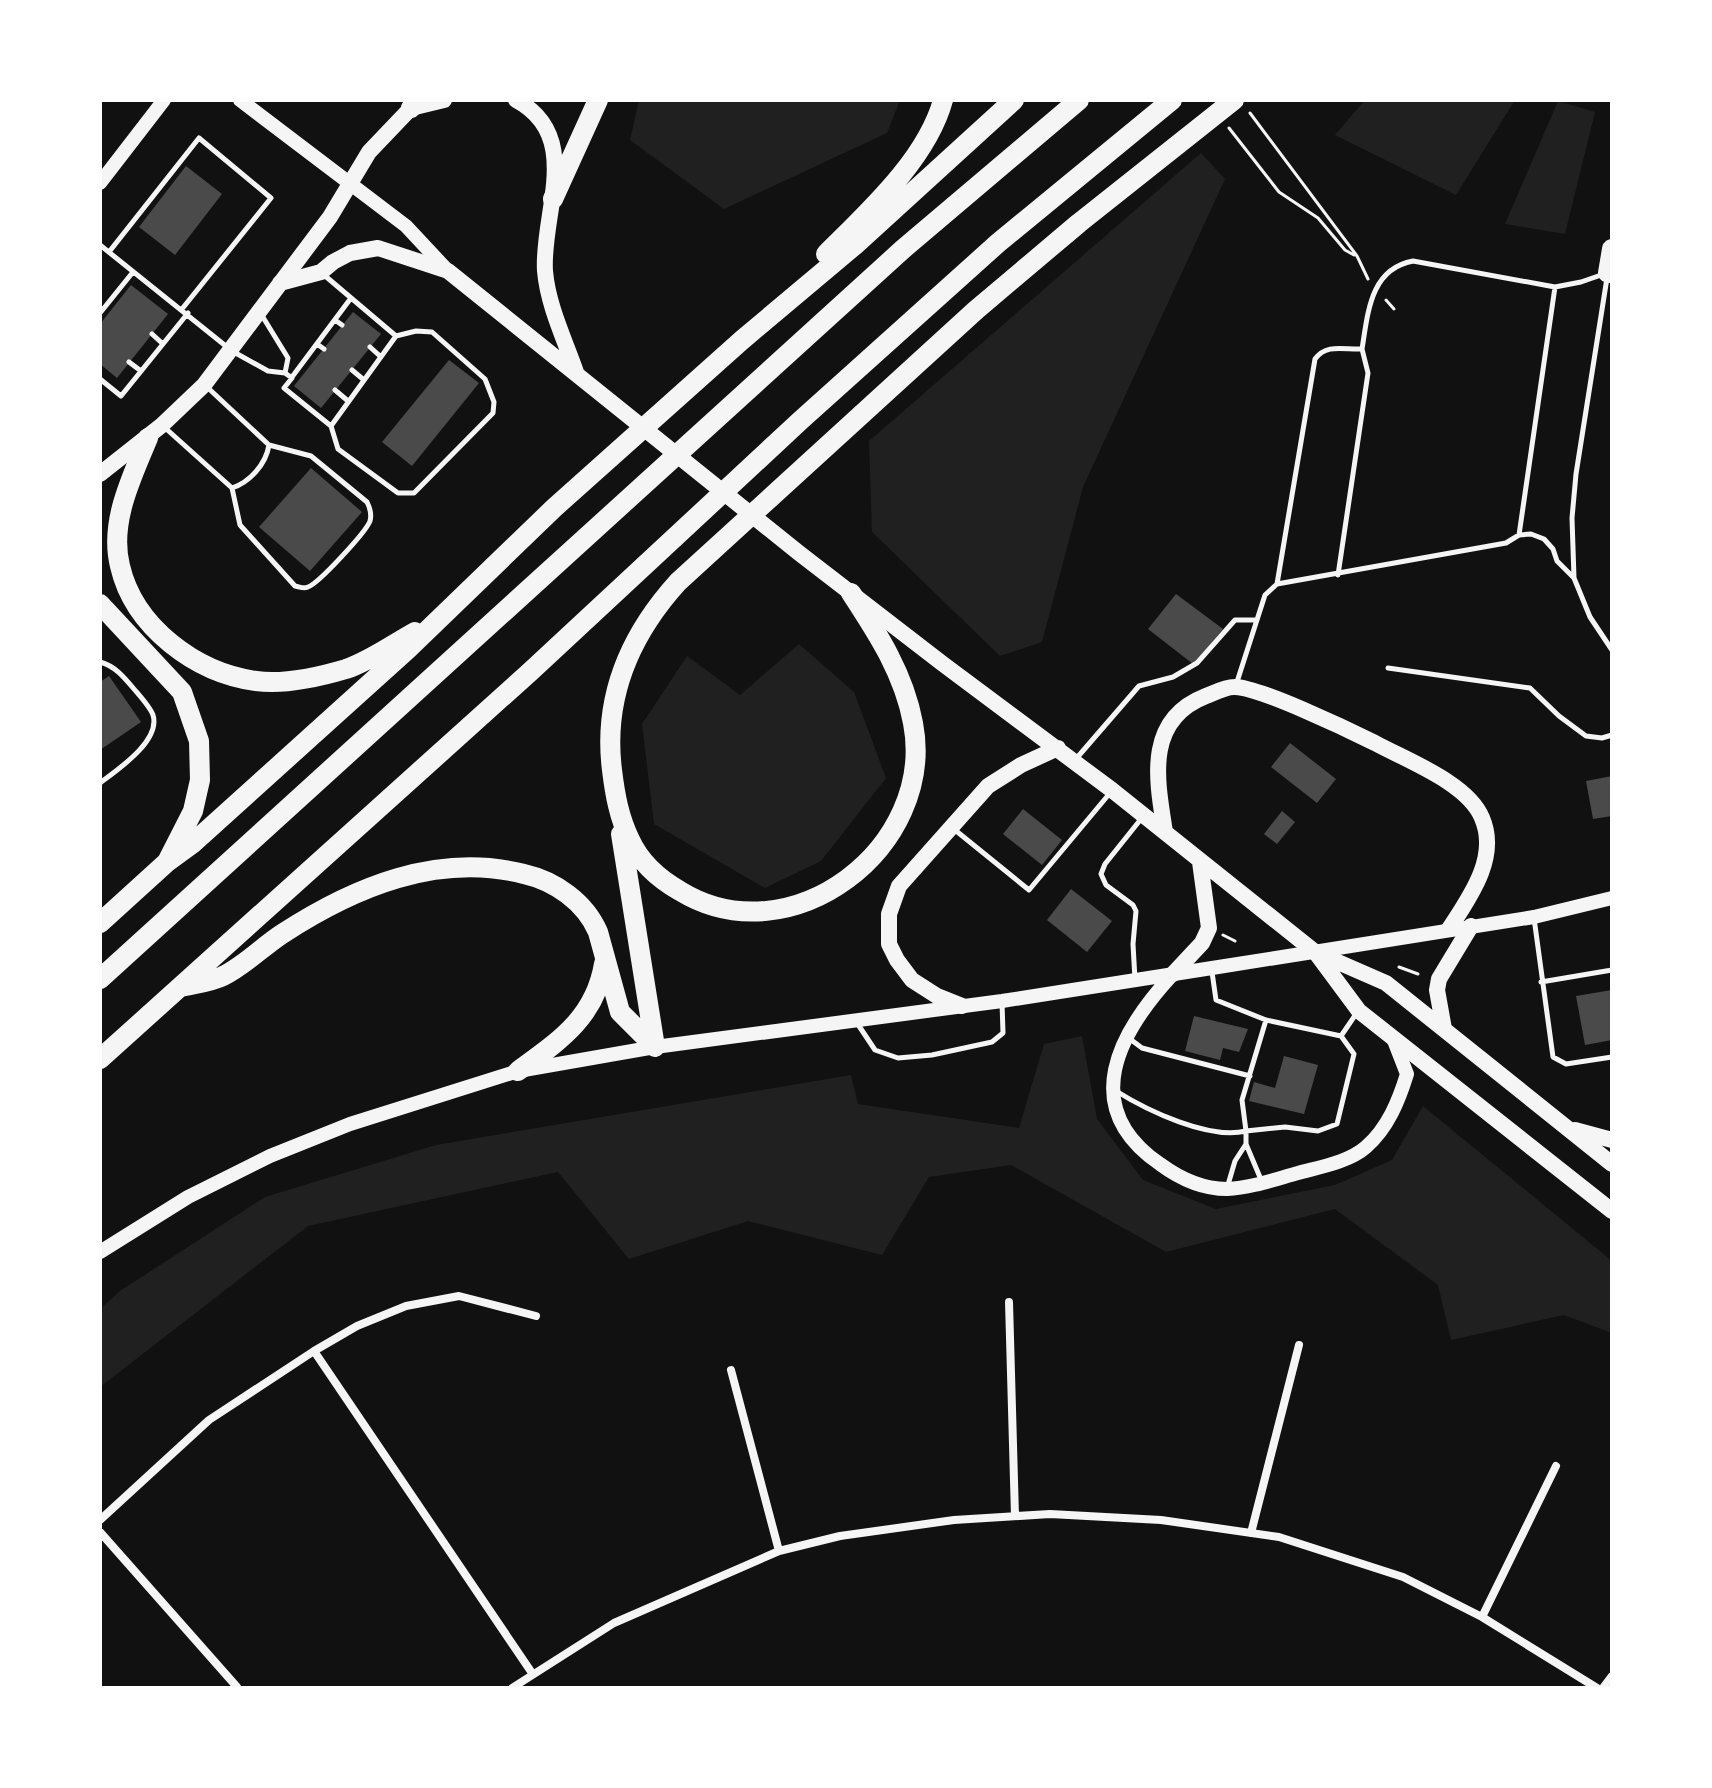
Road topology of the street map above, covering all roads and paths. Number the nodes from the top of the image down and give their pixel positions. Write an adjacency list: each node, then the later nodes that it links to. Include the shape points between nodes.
1 (164, 100): 13 (main road)
2 (240, 100): 14 (main road)
3 (444, 100): 10 (main road)
4 (516, 100): 15 (main road, via 542,120 551,139)
5 (598, 100): 15 (highway)
6 (943, 100): 35 (highway, via 918,151 879,201)
7 (1014, 100): 35 (highway)
8 (1079, 100): 98 (highway, via 902,250)
9 (1172, 100): 101 (highway, via 998,243)
10 (414, 104): 14 (main road, via 369,152)
11 (1242, 106): 19 (path); 76 (highway, via 1079,223 976,310 656,606 620,676 610,722)
12 (1229, 128): 19 (path, via 1285,196 1318,218 1345,250)
13 (100, 183)
14 (350, 184): 20 (main road, via 406,226); 25 (main road)
15 (553, 199): 47 (main road, via 545,271)
16 (100, 245): 18 (lane)
17 (1612, 249): 23 (highway)
18 (109, 252): 21 (lane); 28 (lane, via 199,138 271,198)
19 (1357, 256): 24 (path)
20 (448, 271): 22 (main road, via 378,248 350,253); 47 (main road)
21 (133, 272): 28 (lane); 29 (lane)
22 (321, 272): 25 (main road); 27 (lane)
23 (1608, 273): 26 (lane); 61 (lane, via 1576,474)
24 (1365, 274)
25 (280, 283): 30 (main road)
26 (1555, 287): 40 (lane, via 1413,261 1400,264 1376,289); 59 (lane)
27 (351, 298): 31 (lane); 34 (lane)
28 (185, 311): 36 (lane); 41 (lane)
29 (100, 313)
30 (260, 313): 41 (main road); 46 (lane, via 288,358)
31 (335, 320): 32 (lane); 37 (lane)
32 (342, 325)
33 (152, 334): 36 (lane)
34 (396, 336): 42 (lane); 54 (lane, via 432,332 485,379 493,413 414,493 398,493 338,449)
35 (742, 340): 65 (highway)
36 (163, 344): 45 (lane)
37 (317, 344): 39 (lane); 48 (lane)
38 (370, 347): 42 (lane)
39 (324, 349)
40 (1362, 349): 60 (lane, via 1368,373); 62 (lane, via 1330,348 1315,359)
41 (232, 351): 46 (lane, via 268,371); 51 (main road)
42 (381, 357): 50 (lane)
43 (129, 362): 45 (lane)
44 (352, 370): 50 (lane)
45 (141, 371): 49 (lane, via 121,396)
46 (285, 373): 48 (lane)
47 (577, 374): 63 (main road)
48 (292, 378): 54 (lane, via 284,388)
49 (100, 379)
50 (364, 380): 53 (lane)
51 (204, 385): 55 (main road); 56 (lane)
52 (335, 390): 53 (lane)
53 (348, 401): 54 (lane)
54 (331, 426)
55 (155, 432): 57 (main road); 58 (lane); 65 (highway, via 124,498 119,565 131,597 179,651 211,669 257,681 301,679 348,668)
56 (269, 445): 58 (lane, via 267,457 243,484); 58 (lane, via 311,456 367,502 369,522 331,569 312,586 295,586 240,525)
57 (100, 474)
58 (232, 488)
59 (1519, 535): 60 (lane, via 1506,543); 61 (lane, via 1544,539)
60 (1338, 575): 62 (lane)
61 (1574, 578): 67 (lane, via 1590,617)
62 (1277, 584): 66 (lane, via 1265,595)
63 (851, 593): 72 (main road); 76 (highway, via 903,682 914,726 914,772 906,800 895,826 866,863 843,883 780,910 747,913 719,908 664,882 640,858)
64 (100, 604): 81 (highway, via 182,692 199,741 200,780 193,811)
65 (437, 620): 81 (highway)
66 (1257, 620): 70 (lane); 73 (lane, via 1235,620 1197,663 1173,677 1139,686)
67 (1612, 650)
68 (100, 662): 74 (lane, via 111,665 153,715 153,728 138,754)
69 (1388, 668): 71 (lane, via 1530,688 1586,736)
70 (1236, 686): 79 (main road, via 1189,705 1164,733 1156,778); 86 (main road, via 1348,729 1445,780 1475,804 1487,837 1486,855 1479,881)
71 (1612, 735)
72 (1058, 748): 73 (main road); 78 (main road, via 988,786)
73 (1074, 761): 75 (main road)
74 (100, 783)
75 (1112, 790): 77 (main road); 78 (lane, via 1029,890)
76 (617, 808): 111 (highway)
77 (1145, 816): 79 (main road); 99 (lane, via 1101,874 1136,911)
78 (951, 827): 103 (main road, via 899,886 889,914 889,944 912,980)
79 (1165, 832): 80 (main road)
80 (1200, 862): 89 (main road); 95 (main road, via 1209,928)
81 (166, 863): 84 (highway)
82 (1612, 898): 83 (main road)
83 (1534, 917): 85 (main road); 100 (lane)
84 (100, 923)
85 (1471, 926): 86 (main road); 107 (main road, via 1439,979)
86 (1449, 929): 89 (main road)
87 (1220, 934): 88 (path)
88 (1235, 941)
89 (1315, 952): 93 (main road); 104 (main road); 107 (main road, via 1386,983)
90 (605, 961): 101 (highway, via 594,922 573,898 535,876 460,866 395,878 341,900 222,977); 111 (highway, via 620,1012); 114 (highway, via 602,982 582,1019)
91 (1400, 961): 92 (path)
92 (1399, 967): 96 (path); 97 (path)
93 (1212, 968): 95 (main road); 105 (lane, via 1216,1000)
94 (1612, 970): 100 (lane)
95 (1173, 974): 99 (main road); 108 (main road, via 1145,1004)
96 (1398, 974)
97 (1418, 974)
98 (100, 979)
99 (1135, 980): 102 (main road)
100 (1541, 982): 112 (lane, via 1551,1050 1558,1062)
101 (176, 989): 113 (highway)
102 (1002, 1001): 103 (main road); 106 (lane, via 1003,1033 992,1042 932,1055 898,1058 875,1050)
103 (962, 1006): 106 (main road)
104 (1359, 1011): 109 (lane); 110 (main road)
105 (1266, 1020): 109 (lane); 115 (lane)
106 (856, 1021): 111 (main road)
107 (1444, 1029): 117 (main road)
108 (1126, 1036): 115 (lane, via 1142,1048); 116 (main road)
109 (1341, 1036): 118 (lane, via 1354,1054 1337,1124 1318,1131)
110 (1392, 1037): 122 (main road, via 1407,1074 1377,1136 1363,1150 1336,1162); 124 (main road)
111 (655, 1047): 114 (main road)
112 (1612, 1057)
113 (100, 1059)
114 (518, 1071): 125 (main road, via 350,1124 270,1156 188,1197)
115 (1250, 1076): 118 (lane, via 1242,1100)
116 (1112, 1088): 118 (lane, via 1167,1118 1231,1135); 123 (main road, via 1123,1125 1138,1147 1177,1176)
117 (1567, 1127): 119 (main road); 121 (main road)
118 (1246, 1131): 120 (lane)
119 (1612, 1140)
120 (1246, 1144): 122 (lane); 123 (lane)
121 (1612, 1164)
122 (1263, 1183): 123 (main road)
123 (1226, 1189)
124 (1612, 1211)
125 (100, 1252)
126 (1009, 1302): 132 (street)
127 (536, 1316): 129 (street, via 459,1296 406,1306)
128 (1299, 1345): 135 (street)
129 (314, 1351): 133 (street, via 209,1420); 138 (street)
130 (731, 1370): 136 (street)
131 (1556, 1466): 137 (street)
132 (1015, 1516): 135 (street, via 1161,1520); 136 (street, via 840,1536)
133 (100, 1520)
134 (100, 1532): 140 (street)
135 (1251, 1533): 137 (street, via 1403,1577)
136 (779, 1551): 138 (street, via 614,1623)
137 (1482, 1617): 142 (street)
138 (532, 1673): 141 (street)
139 (1612, 1676): 142 (street)
140 (237, 1687)
141 (512, 1688)
142 (1600, 1688)

